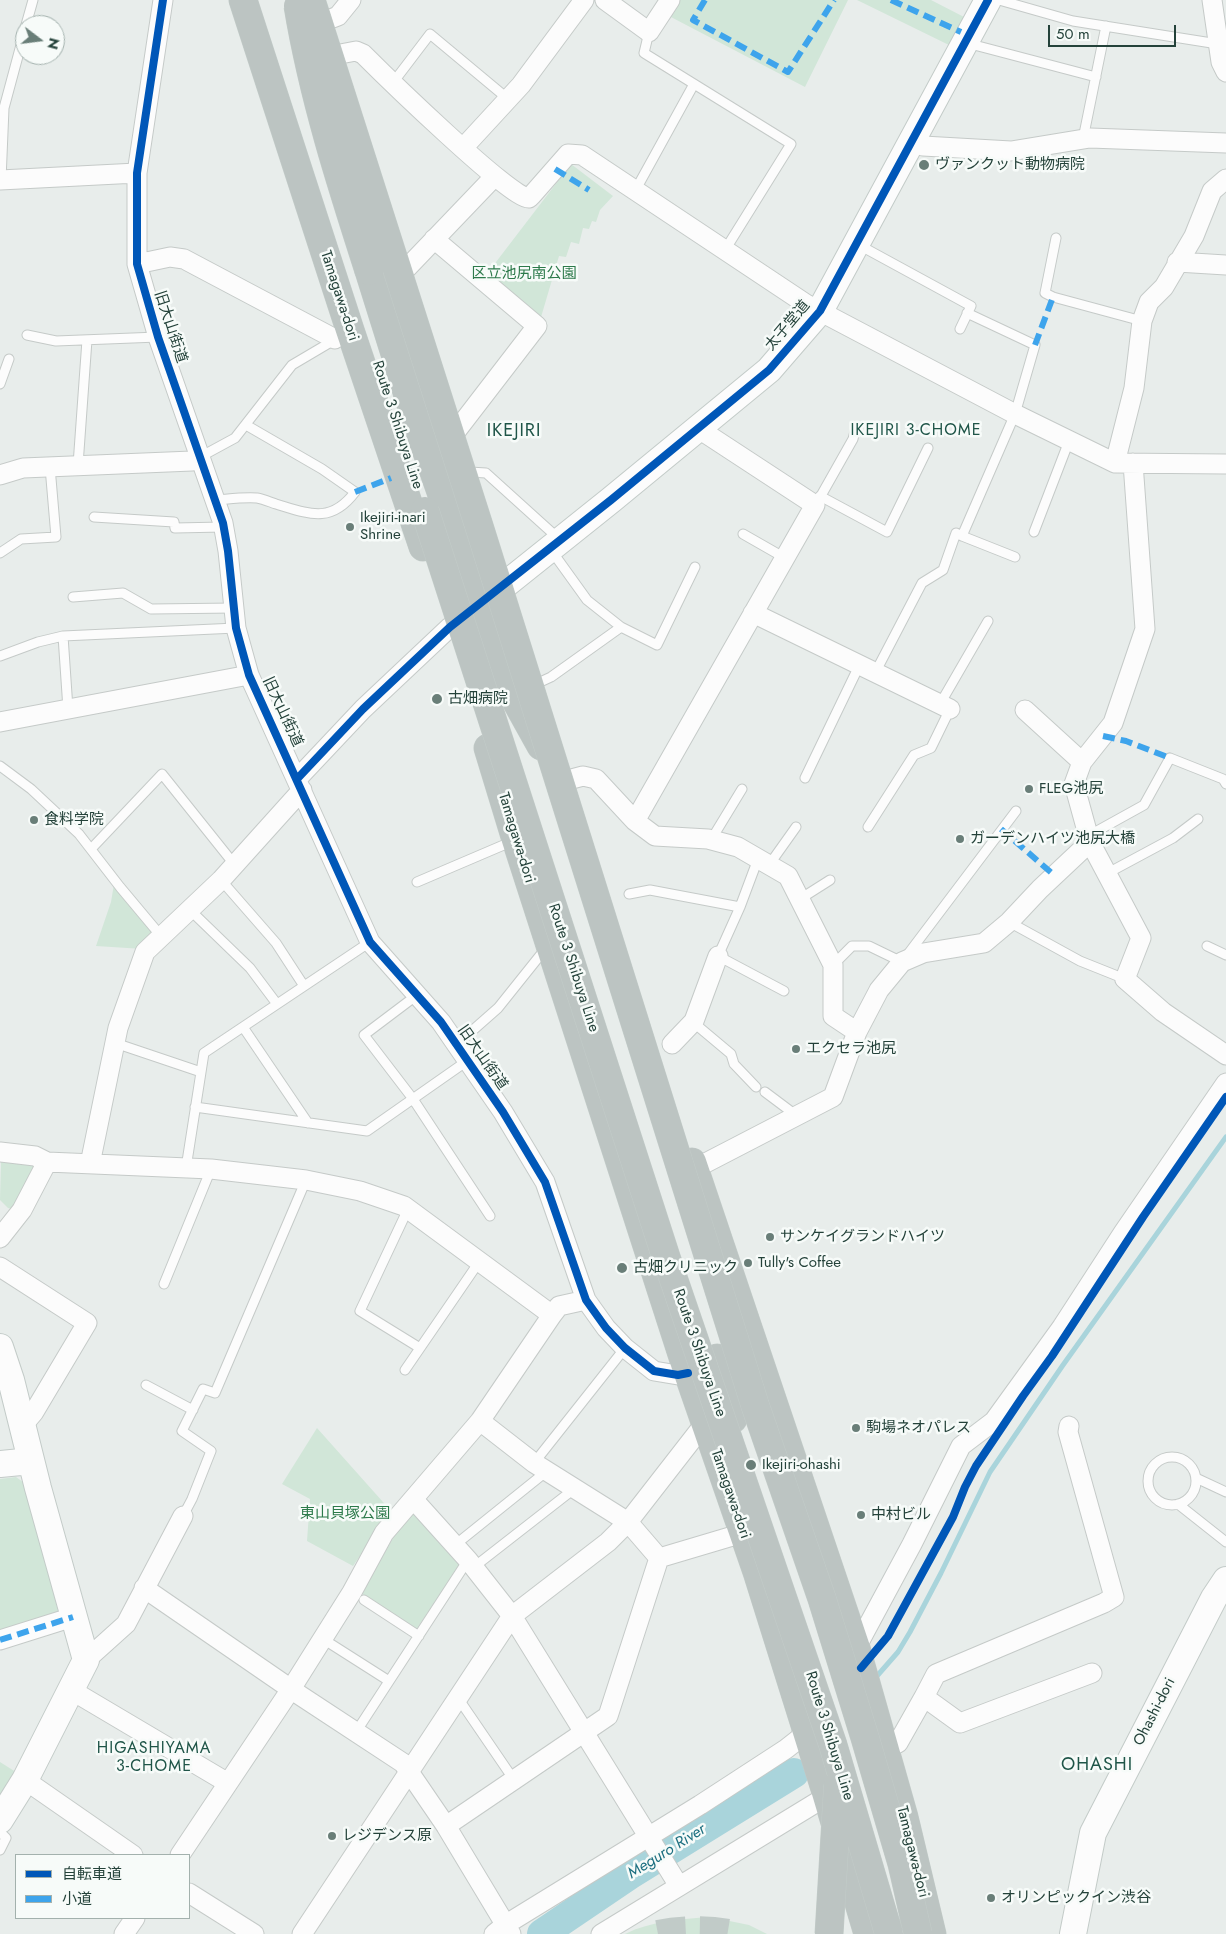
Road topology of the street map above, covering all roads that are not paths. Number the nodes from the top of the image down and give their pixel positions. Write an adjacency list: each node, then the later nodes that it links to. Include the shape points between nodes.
1 (33, 0): 14 (lane)
2 (163, 0): 31 (street, 旧大山街道)
3 (243, 0): 49 (highway, Tamagawa-dori)
4 (260, 0): 70 (highway, Route 3 Shibuya Line)
5 (297, 0): 106 (highway, bridge, via 313,82 330,144 416,421 516,701)
6 (351, 0): 13 (street, via 338,16)
7 (584, 0): 26 (street)
8 (604, 0): 17 (street)
9 (670, 0): 17 (street)
10 (988, 0): 18 (street, 太子堂道)
11 (999, 0): 16 (lane, via 1073,21)
12 (1212, 0): 15 (street)
13 (318, 7): 20 (highway, Tamagawa-dori); 176 (highway, bridge)
14 (29, 15)
15 (1221, 25): 19 (street)
16 (1106, 26): 19 (lane); 23 (lane)
17 (649, 32): 25 (lane, via 644,53)
18 (967, 40): 23 (lane, via 978,46); 28 (street, 太子堂道)
19 (1218, 44): 22 (street)
20 (335, 55): 24 (street, via 356,51 363,54); 43 (highway, Tamagawa-dori)
21 (16, 65): 34 (lane, via 4,108)
22 (1226, 72)
23 (1096, 77): 27 (lane)
24 (392, 84): 26 (lane, via 430,34); 30 (street)
25 (694, 84): 35 (lane); 39 (lane, via 791,144)
26 (508, 99): 30 (street)
27 (1083, 139): 28 (street, via 1010,151 923,146); 29 (street)
28 (912, 140): 38 (street, 太子堂道)
29 (1226, 143)
30 (463, 148): 32 (street)
31 (137, 173): 34 (street); 41 (street, 旧大山街道)
32 (495, 176): 35 (street, via 529,198 568,154 582,155); 37 (street)
33 (1226, 179): 40 (street, via 1212,191 1194,236)
34 (1, 180)
35 (636, 191): 39 (street)
36 (1056, 238): 46 (lane, via 1045,293)
37 (434, 240): 43 (street); 58 (street, via 538,326)
38 (856, 244): 44 (street, 太子堂道); 45 (lane, via 971,306)
39 (724, 250): 44 (street)
40 (1177, 262): 42 (street); 46 (street, via 1164,287 1149,302)
41 (137, 264): 49 (street, via 170,257 184,259); 50 (street, 旧大山街道)
42 (1226, 265)
43 (406, 269): 58 (highway, Tamagawa-dori)
44 (820, 311): 54 (street); 57 (street, 太子堂道, via 769,370)
45 (967, 313): 47 (lane); 54 (lane, via 1035,344)
46 (1142, 321): 62 (street)
47 (960, 329)
48 (27, 335): 51 (lane, via 56,341)
49 (343, 335): 55 (lane, via 292,365); 86 (highway, Tamagawa-dori)
50 (158, 337): 51 (lane); 61 (street, 旧大山街道)
51 (87, 340): 64 (lane)
52 (9, 359): 53 (lane)
53 (0, 384)
54 (1015, 414): 59 (street); 75 (lane)
55 (246, 426): 61 (lane, via 235,438); 68 (lane, via 322,469 355,492 335,511 318,515 258,498)
56 (856, 427): 69 (lane, via 853,439)
57 (699, 429): 69 (street); 76 (street, 太子堂道)
58 (457, 430): 66 (highway, Tamagawa-dori)
59 (1069, 441): 62 (street); 73 (lane)
60 (928, 448): 69 (lane, via 887,532)
61 (199, 458): 64 (street, via 192,461); 68 (street, 旧大山街道)
62 (1124, 463): 63 (street); 98 (street, via 1145,629 1113,723)
63 (1226, 464)
64 (78, 465): 65 (street)
65 (50, 467): 67 (street, via 23,468); 77 (lane, via 56,537 21,539)
66 (470, 472): 76 (lane, via 486,473); 81 (highway, Tamagawa-dori)
67 (0, 475)
68 (214, 500): 72 (street, 旧大山街道)
69 (818, 501): 79 (street)
70 (425, 511): 192 (highway, Route 3 Shibuya Line, bridge); 197 (highway, bridge, via 518,748 717,1358 737,1433)
71 (94, 517): 72 (lane, via 174,522 175,528)
72 (223, 527): 83 (street, 旧大山街道)
73 (1034, 532)
74 (743, 534): 79 (lane)
75 (962, 536): 78 (lane); 91 (lane, via 956,533 943,570 922,583)
76 (555, 544): 81 (street, 太子堂道); 87 (lane, via 587,600)
77 (0, 553)
78 (1015, 557)
79 (785, 558): 84 (street)
80 (694, 567): 87 (lane, via 658,645)
81 (506, 584): 93 (highway, Tamagawa-dori)
82 (73, 597): 83 (lane, via 123,593 151,609)
83 (234, 608): 88 (street, 旧大山街道)
84 (753, 614): 91 (street); 108 (street)
85 (988, 621): 94 (lane)
86 (450, 627): 102 (street, via 363,709); 112 (highway, Tamagawa-dori)
87 (621, 627): 93 (lane)
88 (236, 628): 89 (lane); 92 (street, 旧大山街道)
89 (63, 636): 90 (lane); 95 (lane)
90 (0, 656)
91 (867, 670): 94 (street); 100 (lane)
92 (249, 674): 95 (street); 102 (street, 旧大山街道)
93 (538, 683): 101 (highway, Tamagawa-dori)
94 (945, 706): 110 (lane, via 931,748 914,755)
95 (68, 709): 97 (street)
96 (1025, 710): 98 (street)
97 (0, 722)
98 (1082, 762): 111 (street, via 1074,784)
99 (0, 766): 114 (lane, via 31,788)
100 (805, 778)
101 (568, 780): 106 (highway, Tamagawa-dori); 108 (street, via 583,776 596,779)
102 (300, 784): 116 (street); 127 (street, 旧大山街道)
103 (1226, 784): 111 (lane, via 1223,779 1170,758 1144,805)
104 (742, 789): 113 (lane)
105 (1016, 811): 132 (lane)
106 (580, 815): 159 (highway, Tamagawa-dori)
107 (1198, 819): 117 (lane, via 1173,838)
108 (635, 821): 113 (street, via 655,836)
109 (796, 827): 115 (lane)
110 (868, 827)
111 (1089, 839): 117 (street); 125 (street)
112 (516, 840): 120 (lane); 128 (highway, Tamagawa-dori)
113 (710, 840): 115 (street, via 738,847)
114 (91, 849): 116 (lane, via 162,774); 126 (lane)
115 (763, 862): 122 (street, via 788,876); 123 (lane)
116 (234, 864): 118 (street)
117 (1106, 874): 134 (street, via 1141,938)
118 (221, 880): 124 (street); 135 (lane, via 276,943)
119 (830, 880): 122 (lane)
120 (417, 882)
121 (628, 894): 123 (lane, via 650,890)
122 (800, 898): 133 (street)
123 (740, 907): 131 (lane)
124 (190, 910): 126 (street); 138 (lane, via 250,968)
125 (1009, 922): 132 (street, via 984,943 923,953); 134 (lane, via 1080,961)
126 (162, 936): 142 (street, via 145,952)
127 (370, 942): 135 (lane); 137 (street, 旧大山街道)
128 (550, 944): 144 (lane, via 498,1008); 174 (highway, Tamagawa-dori)
129 (1208, 946): 130 (lane)
130 (1226, 955)
131 (718, 956): 136 (lane); 139 (street)
132 (902, 962): 133 (lane, via 869,946 852,946); 141 (street, via 879,990)
133 (833, 965): 141 (street, via 833,1016)
134 (1126, 979): 145 (street, via 1163,1012)
135 (304, 986): 138 (lane)
136 (784, 990)
137 (417, 995): 144 (street, 旧大山街道); 151 (lane, via 364,1035)
138 (277, 1004): 140 (lane)
139 (694, 1021): 143 (street); 149 (lane, via 731,1054 734,1064)
140 (243, 1028): 147 (lane, via 204,1053); 154 (lane)
141 (857, 1032): 153 (street, via 833,1097)
142 (115, 1043): 147 (lane); 157 (street)
143 (672, 1044)
144 (456, 1045): 146 (street, 旧大山街道)
145 (1226, 1055)
146 (467, 1061): 151 (lane); 168 (street, 旧大山街道, via 503,1112 545,1182)
147 (201, 1072): 152 (lane)
148 (1226, 1083): 206 (street, via 1062,1327 994,1421 961,1446)
149 (756, 1087)
150 (765, 1092): 153 (lane)
151 (413, 1099): 154 (lane, via 367,1131); 163 (lane)
152 (195, 1107): 154 (lane); 158 (lane)
153 (797, 1116): 159 (street)
154 (308, 1123)
155 (0, 1152): 156 (street, via 35,1156)
156 (47, 1162): 157 (street); 164 (street, via 22,1210)
157 (90, 1164): 158 (street)
158 (186, 1168): 160 (street)
159 (694, 1169): 206 (highway, Tamagawa-dori)
160 (211, 1170): 161 (street); 167 (lane)
161 (306, 1180): 162 (street, via 360,1190); 177 (lane, via 215,1393 203,1389)
162 (408, 1209): 165 (street); 171 (lane, via 360,1311)
163 (490, 1216)
164 (0, 1238)
165 (479, 1262): 169 (street); 171 (lane)
166 (0, 1267): 180 (street, via 87,1323)
167 (164, 1284)
168 (586, 1300): 169 (street, via 560,1306); 172 (street, 旧大山街道)
169 (552, 1315): 178 (street)
170 (0, 1347): 180 (street)
171 (420, 1348): 173 (lane)
172 (625, 1348): 174 (street, 旧大山街道, via 654,1370 678,1375); 184 (lane)
173 (405, 1370)
174 (688, 1373): 179 (highway, Tamagawa-dori)
175 (146, 1385): 177 (lane)
176 (755, 1405): 238 (highway, bridge, via 838,1715 839,1778); 241 (highway, bridge, via 866,1738)
177 (193, 1410): 190 (lane, via 182,1431 211,1451)
178 (480, 1422): 184 (street); 188 (street)
179 (705, 1423): 191 (street); 192 (highway, Tamagawa-dori)
180 (23, 1425): 182 (street)
181 (1069, 1426): 212 (street, via 1114,1597 936,1674)
182 (31, 1461): 183 (street); 202 (street)
183 (0, 1464)
184 (541, 1467): 186 (street); 194 (lane)
185 (1196, 1478): 187 (lane); 189 (lane, via 1190,1497); 189 (lane, via 1189,1463 1174,1456 1165,1457 1152,1467 1148,1474 1150,1491 1162,1503)
186 (574, 1489): 191 (street); 196 (lane)
187 (1226, 1492)
188 (414, 1500): 194 (street); 204 (street, via 384,1533)
189 (1178, 1504): 193 (lane)
190 (183, 1516): 199 (street)
191 (628, 1522): 195 (street); 201 (street, via 608,1542)
192 (752, 1533): 195 (street); 197 (highway, Tamagawa-dori); 239 (highway, bridge, via 785,1627 818,1738); 240 (highway, Route 3 Shibuya Line, bridge, via 833,1745)
193 (1226, 1542)
194 (455, 1545): 196 (street)
195 (659, 1558): 215 (street, via 608,1716)
196 (471, 1563): 201 (street); 203 (lane)
197 (757, 1572): 216 (highway, Tamagawa-dori)
198 (1226, 1580): 243 (street, Ohashi-dori, via 1093,1833)
199 (144, 1588): 207 (street, via 126,1624); 210 (street)
200 (364, 1600): 203 (lane)
201 (512, 1616): 213 (street); 215 (street)
202 (73, 1617): 205 (street); 207 (street)
203 (419, 1636): 209 (lane)
204 (322, 1638): 209 (lane); 210 (street)
205 (0, 1640)
206 (856, 1648): 217 (highway, Tamagawa-dori)
207 (86, 1660): 211 (street)
208 (1092, 1674): 212 (street, via 960,1723)
209 (389, 1681): 214 (lane)
210 (291, 1689): 214 (street); 221 (street)
211 (71, 1690): 219 (street); 221 (street)
212 (924, 1696): 217 (street, via 898,1744)
213 (458, 1698): 218 (street); 220 (lane)
214 (356, 1732): 218 (street, via 403,1763)
215 (584, 1733): 220 (street); 226 (street)
216 (808, 1735): 222 (highway, Tamagawa-dori); 226 (street)
217 (884, 1748): 242 (highway, Tamagawa-dori)
218 (409, 1772): 224 (street); 236 (street)
219 (25, 1780): 223 (street); 228 (street)
220 (514, 1780): 224 (street)
221 (228, 1783): 229 (street)
222 (826, 1792): 230 (street); 239 (highway, Tamagawa-dori)
223 (0, 1820)
224 (446, 1826): 233 (street)
225 (0, 1832): 227 (lane, via 6,1838)
226 (651, 1841): 230 (street); 233 (street)
227 (0, 1850)
228 (132, 1854)
229 (181, 1854)
230 (678, 1883): 237 (street)
231 (190, 1894): 235 (street)
232 (135, 1919): 234 (street)
233 (505, 1932)
234 (124, 1934)
235 (254, 1934)
236 (302, 1934)
237 (601, 1934)
238 (829, 1934)
239 (868, 1934)
240 (890, 1934)
241 (918, 1934)
242 (932, 1934)
243 (1073, 1934)

